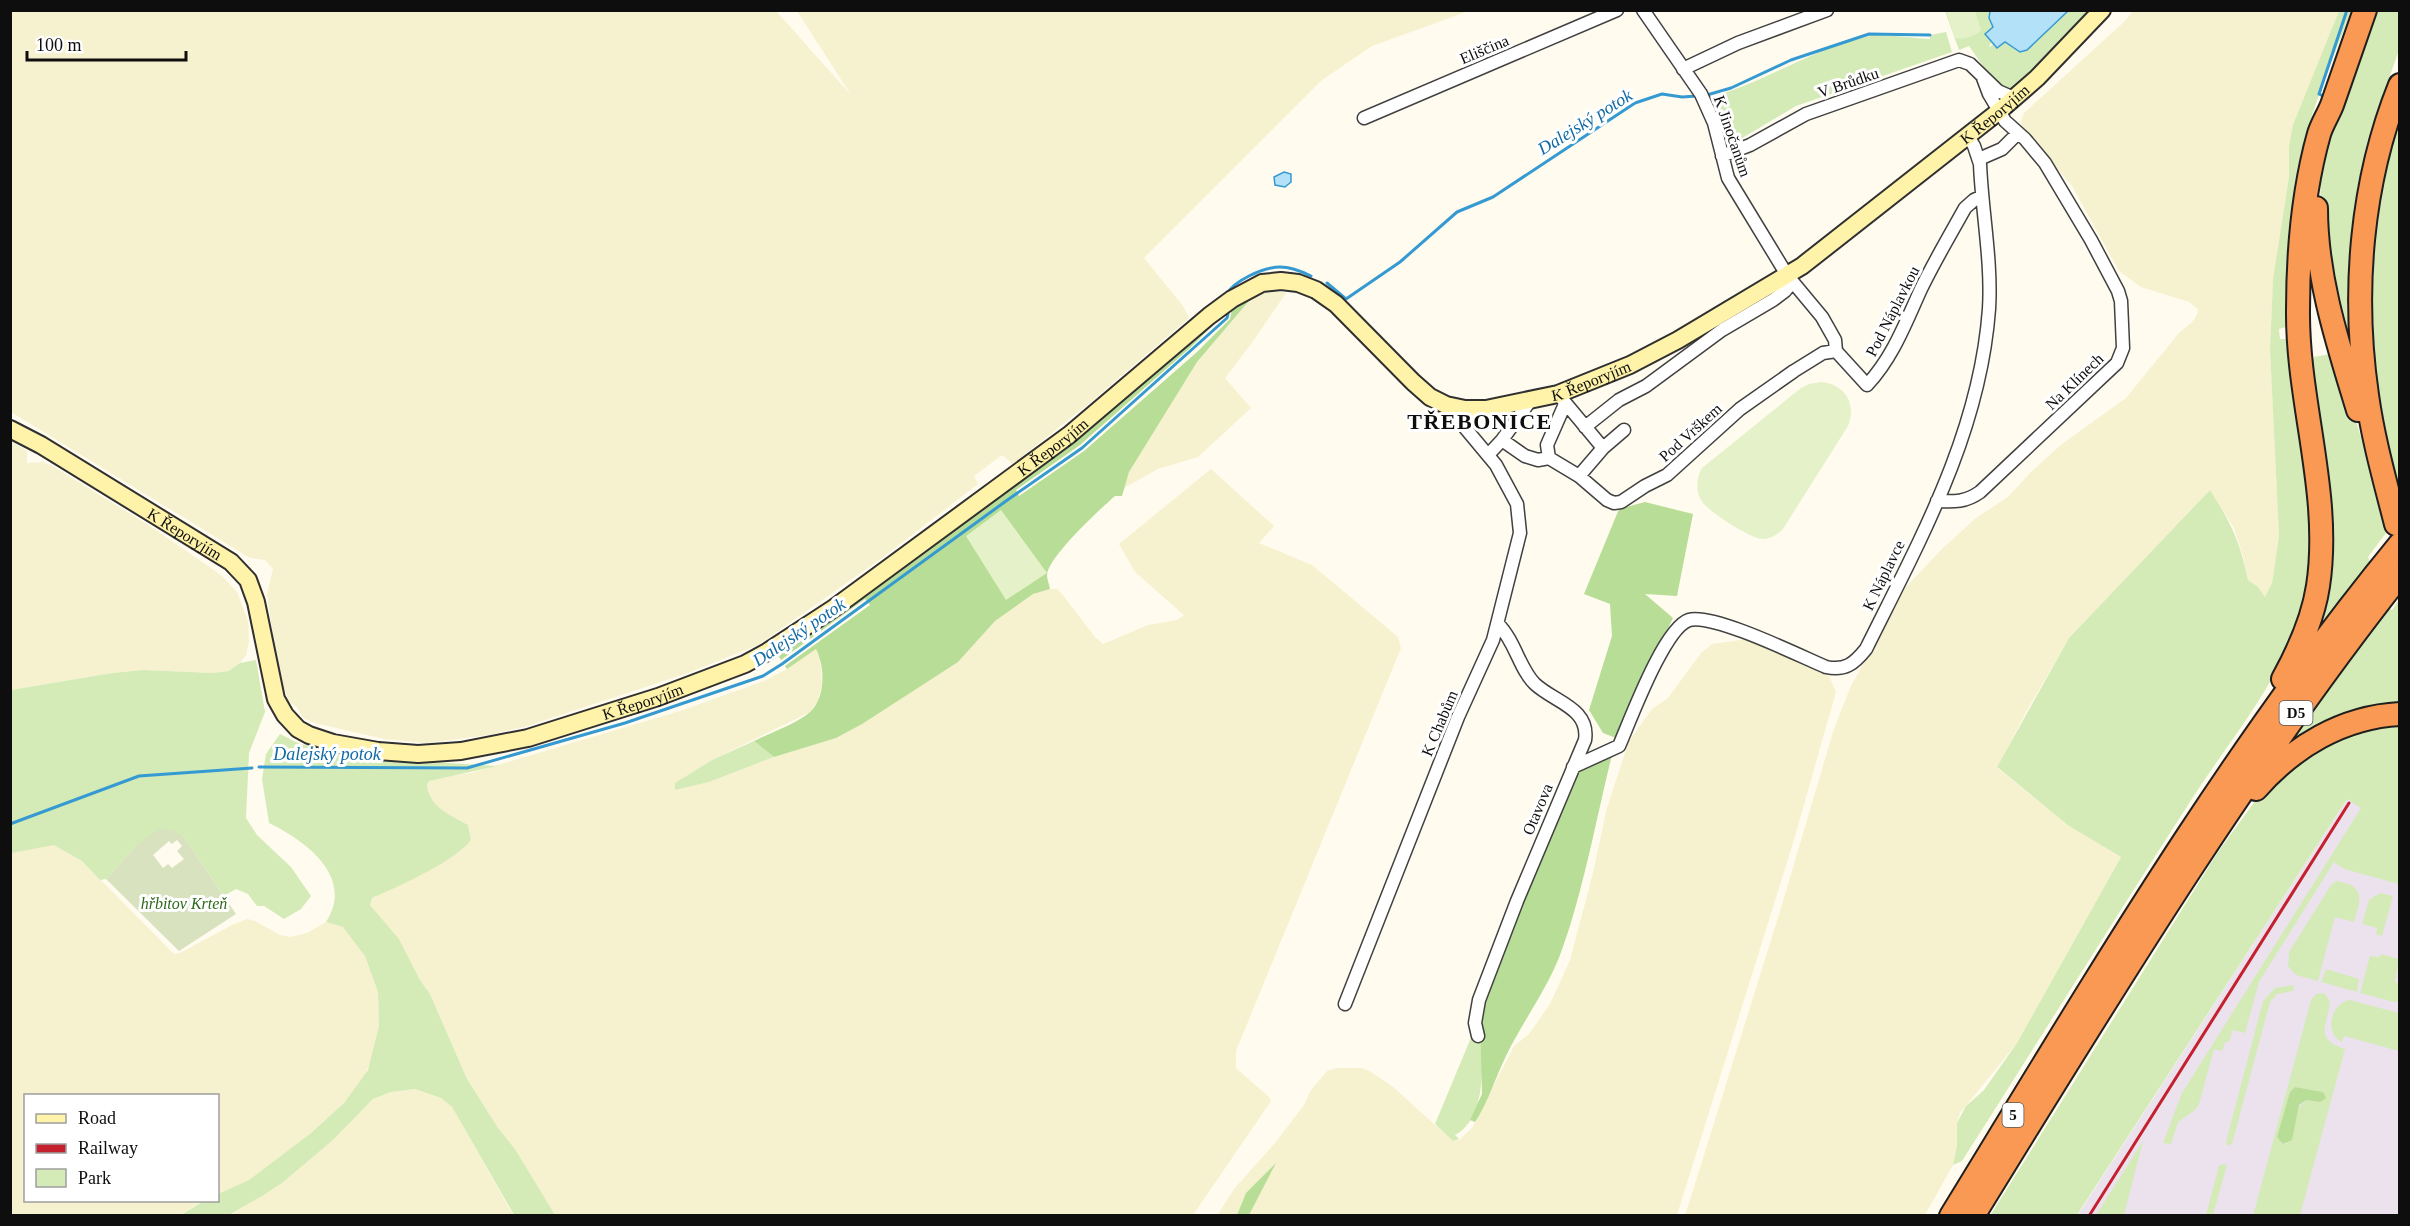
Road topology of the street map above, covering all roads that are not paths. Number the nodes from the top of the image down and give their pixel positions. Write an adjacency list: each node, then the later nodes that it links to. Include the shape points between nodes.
1 (1617, 10): 12 (street, Eliščina)
2 (1643, 10): 6 (street, K Jinočanům)
3 (1827, 10): 6 (street, via 1738,43)
4 (2103, 10): 9 (street, K Řeporyjím)
5 (2365, 10): 10 (highway)
6 (1683, 69): 15 (street, K Jinočanům, via 1702,95)
7 (1983, 78): 9 (street, V Brůdku); 11 (street, V Brůdku); 15 (street, V Brůdku, via 1970,64 1959,60 1806,114)
8 (2400, 85): 32 (highway, via 2371,188 2360,292 2367,395)
9 (2014, 98): 11 (street, K Řeporyjím)
10 (2331, 106): 32 (highway, via 2317,184 2316,227 2322,276); 36 (highway, via 2310,178 2301,236 2298,300 2301,373 2320,511 2318,586 2295,657)
11 (1998, 112): 13 (street, Na Klínech); 14 (street, K Řeporyjím)
12 (1364, 118)
13 (2018, 133): 16 (street, K Řeporyjím, via 2002,149); 31 (street, Na Klínech, via 2045,163 2118,291 2123,348 2117,363 1980,492 1960,502)
14 (1968, 136): 16 (street, K Náplavce); 18 (street, K Řeporyjím)
15 (1722, 156): 18 (street, K Jinočanům, via 1728,178)
16 (1979, 159): 17 (street, K Náplavce)
17 (1982, 196): 19 (street, Pod Náplavkou, via 1965,208 1895,348 1867,385); 31 (street, K Náplavce, via 1989,293 1985,348 1969,422)
18 (1789, 279): 19 (street, Pod Náplavkou, via 1822,317 1835,340); 20 (street, K Řeporyjím); 23 (street, K Řeporyjím, via 1785,291 1773,300 1722,330)
19 (1836, 351): 30 (street, Pod Vrškem, via 1823,353 1794,371 1740,410 1667,475 1621,502 1607,500)
20 (1562, 399): 21 (street, K Řeporyjím); 23 (street); 29 (street, via 1546,445)
21 (1530, 401): 22 (street, K Řeporyjím, via 1486,409); 26 (street)
22 (1446, 405): 24 (street, K Řeporyjím, via 1413,382 1327,297 1298,283 1262,283 1232,298 1209,316 1069,435 834,608 767,652 658,697 528,738 461,751 418,754 333,743 298,729 276,699 256,602 248,580 231,562); 28 (street, K Chabům)
23 (1586, 427): 27 (street)
24 (10, 429)
25 (1624, 430): 27 (street)
26 (1502, 440): 28 (street); 29 (street, Pod Vrškem, via 1526,456)
27 (1603, 448): 30 (street)
28 (1488, 455): 33 (street, K Chabům, via 1517,504 1520,518 1520,533)
29 (1549, 458): 30 (street, Pod Vrškem)
30 (1580, 476)
31 (1937, 501): 35 (street, K Náplavce, via 1866,649 1857,660 1838,669 1826,667 1744,632 1688,620 1668,639 1619,747)
32 (2396, 552): 36 (highway, D5, via 2317,651); 37 (highway, D5, via 2304,702)
33 (1498, 624): 35 (street, Otavova, via 1510,637 1532,681 1580,715 1585,724 1585,740); 38 (street, K Chabům)
34 (2400, 714): 37 (highway, via 2350,723 2302,747 2268,777)
35 (1573, 767): 40 (street, Otavova, via 1479,1000 1475,1023)
36 (2233, 770): 39 (highway, D5)
37 (2202, 851): 39 (highway, D5)
38 (1345, 1004)
39 (2084, 1017): 41 (highway, 5); 42 (highway, 5)
40 (1478, 1036)
41 (1951, 1215)
42 (1973, 1215)

